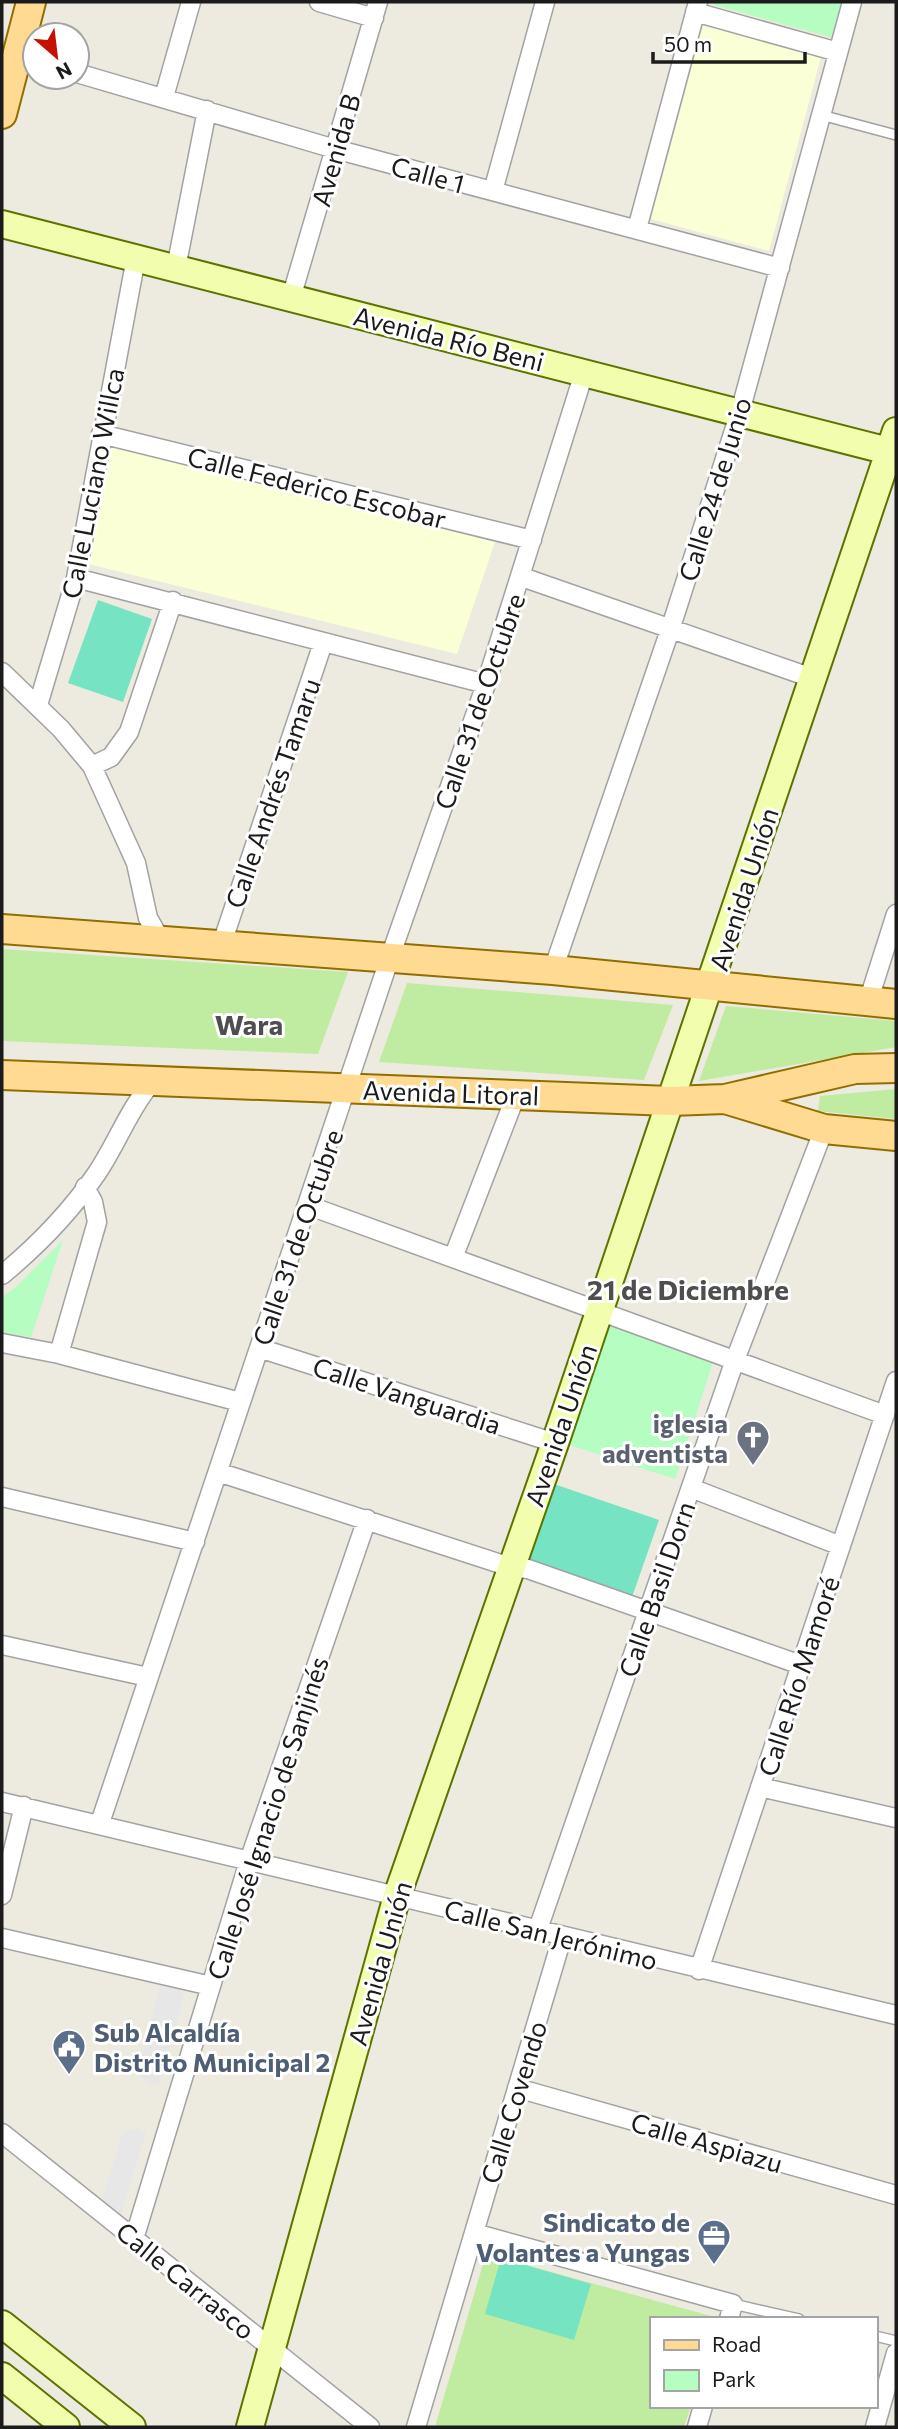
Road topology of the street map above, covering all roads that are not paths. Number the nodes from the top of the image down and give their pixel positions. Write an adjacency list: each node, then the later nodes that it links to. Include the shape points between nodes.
1 (31, 2): 8 (main road)
2 (191, 2): 12 (street)
3 (319, 2): 7 (street)
4 (545, 2): 18 (street)
5 (852, 2): 9 (street, Calle 24 de Junio)
6 (697, 7): 9 (street); 20 (street)
7 (376, 10): 17 (street, Avenida B)
8 (29, 21)
9 (838, 52): 15 (street, Calle 24 de Junio)
10 (21, 70): 14 (main road)
11 (91, 77): 12 (street, Calle 1)
12 (164, 97): 13 (street, Calle 1)
13 (207, 110): 17 (street, Calle 1); 22 (street)
14 (2, 114)
15 (821, 115): 16 (lane); 23 (street, Calle 24 de Junio)
16 (896, 135)
17 (335, 149): 18 (street, Calle 1); 24 (street, Avenida B)
18 (493, 191): 20 (street, Calle 1)
19 (2, 224): 21 (street, Avenida Río Beni)
20 (638, 229): 23 (street, Calle 1)
21 (136, 258): 22 (street, Avenida Río Beni); 27 (street, Calle Luciano Willca)
22 (176, 268): 24 (street, Avenida Río Beni)
23 (780, 268): 26 (street, Calle 24 de Junio)
24 (292, 298): 25 (street, Avenida Río Beni)
25 (584, 373): 26 (street, Avenida Río Beni); 29 (street, Calle 31 de Octubre)
26 (740, 412): 28 (street, Avenida Río Beni); 33 (street, Calle 24 de Junio)
27 (101, 434): 29 (street, Calle Federico Escobar); 31 (street, Calle Luciano Willca)
28 (894, 445): 36 (street, Avenida Unión)
29 (532, 540): 30 (street, Calle 31 de Octubre)
30 (522, 577): 33 (street); 37 (street, Calle 31 de Octubre)
31 (76, 578): 32 (street); 38 (street, Calle Luciano Willca)
32 (173, 601): 34 (street); 39 (street, via 129,732 111,757)
33 (670, 630): 36 (street); 45 (street, Calle 24 de Junio)
34 (323, 643): 37 (street); 43 (street, Calle Andrés Tamaru)
35 (2, 672): 38 (street)
36 (812, 678): 46 (street, Avenida Unión)
37 (486, 684): 44 (street, Calle 31 de Octubre)
38 (38, 705): 39 (street)
39 (92, 766): 42 (street, via 136,863 148,918)
40 (896, 914): 47 (street)
41 (2, 929): 42 (main road)
42 (161, 941): 43 (main road)
43 (222, 943): 44 (main road)
44 (390, 957): 45 (main road); 52 (street, Calle 31 de Octubre)
45 (554, 970): 46 (main road)
46 (710, 988): 47 (main road); 55 (street, Avenida Unión)
47 (868, 1002): 48 (main road)
48 (896, 1004)
49 (896, 1068): 54 (main road, Avenida Litoral, via 855,1069)
50 (2, 1075): 51 (main road, Avenida Litoral)
51 (153, 1081): 52 (main road, Avenida Litoral); 58 (street)
52 (348, 1088): 53 (main road, Avenida Litoral); 59 (street, Calle 31 de Octubre)
53 (516, 1095): 55 (main road, Avenida Litoral); 60 (street)
54 (725, 1099): 55 (main road, Avenida Litoral); 56 (main road)
55 (670, 1101): 62 (street, Avenida Unión)
56 (824, 1129): 57 (main road); 66 (street, Calle Basil Dorn)
57 (896, 1136)
58 (85, 1187): 61 (street, via 31,1252); 65 (street, via 97,1222)
59 (307, 1205): 60 (street); 64 (street, Calle 31 de Octubre)
60 (453, 1258): 62 (street)
61 (2, 1275)
62 (598, 1311): 66 (street); 70 (street, Avenida Unión)
63 (2, 1343): 65 (street)
64 (259, 1348): 68 (street, Calle 31 de Octubre); 70 (street, Calle Vanguardia)
65 (59, 1354): 68 (street)
66 (735, 1360): 69 (street); 72 (street, Calle Basil Dorn)
67 (896, 1381): 69 (street, Calle Río Mamoré)
68 (240, 1402): 71 (street, Calle 31 de Octubre)
69 (885, 1415): 76 (street, Calle Río Mamoré)
70 (555, 1443): 77 (street, Avenida Unión)
71 (218, 1472): 74 (street); 75 (street, Calle 31 de Octubre)
72 (691, 1488): 76 (street); 78 (street, Calle Basil Dorn)
73 (2, 1497): 75 (street)
74 (366, 1519): 77 (street); 87 (street, Calle José Ignacio de Sanjinés)
75 (195, 1542): 81 (street, Calle 31 de Octubre)
76 (841, 1546): 80 (street, Calle Río Mamoré)
77 (510, 1567): 78 (street); 89 (street, Avenida Unión)
78 (649, 1610): 80 (street); 90 (street, Calle Basil Dorn)
79 (2, 1646): 81 (street)
80 (801, 1664): 82 (street, Calle Río Mamoré)
81 (148, 1678): 86 (street, Calle 31 de Octubre)
82 (761, 1787): 85 (street); 93 (street, Calle Río Mamoré)
83 (2, 1802): 84 (street, Calle San Jerónimo)
84 (24, 1806): 86 (street, Calle San Jerónimo); 88 (street)
85 (896, 1818)
86 (100, 1823): 87 (street, Calle San Jerónimo)
87 (249, 1861): 89 (street, Calle San Jerónimo); 94 (street, Calle José Ignacio de Sanjinés)
88 (2, 1895)
89 (397, 1896): 90 (street, Calle San Jerónimo); 106 (street, Avenida Unión)
90 (537, 1932): 92 (street, Calle San Jerónimo)
91 (2, 1938): 94 (street)
92 (562, 1938): 93 (street, Calle San Jerónimo); 96 (street, Calle Covendo)
93 (699, 1970): 95 (street, Calle San Jerónimo)
94 (211, 1986): 100 (street, Calle José Ignacio de Sanjinés)
95 (896, 2015)
96 (517, 2088): 98 (street, Calle Aspiazu); 99 (street, Calle Covendo)
97 (2, 2133): 100 (street, Calle Carrasco)
98 (896, 2195)
99 (474, 2233): 101 (street); 114 (street, Calle Covendo)
100 (134, 2239): 106 (street, Calle Carrasco)
101 (731, 2311): 102 (lane)
102 (782, 2317)
103 (2, 2324): 111 (street)
104 (877, 2336): 105 (lane)
105 (896, 2341)
106 (270, 2347): 112 (street, Avenida Unión); 113 (street, Calle Carrasco)
107 (896, 2353): 116 (street)
108 (2, 2376): 110 (street)
109 (703, 2408): 115 (street)
110 (66, 2427)
111 (132, 2427)
112 (250, 2427)
113 (370, 2427)
114 (416, 2427)
115 (697, 2427)
116 (875, 2427)

